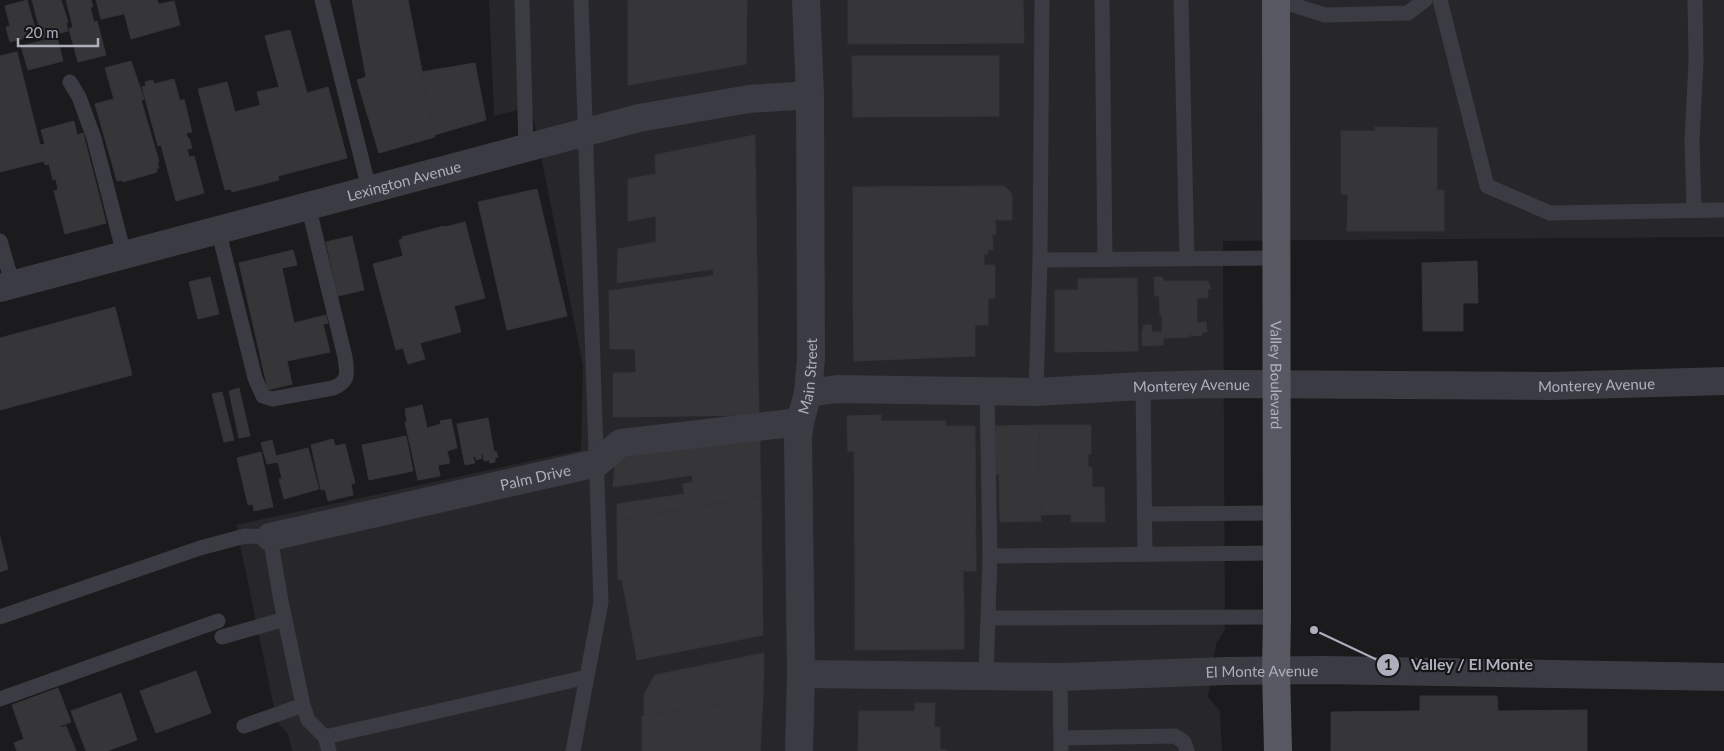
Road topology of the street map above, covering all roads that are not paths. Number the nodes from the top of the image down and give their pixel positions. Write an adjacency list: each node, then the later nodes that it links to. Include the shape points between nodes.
1 (322, 0): 16 (lane)
2 (522, 0): 15 (lane)
3 (582, 0): 14 (lane)
4 (806, 0): 13 (street, Main Street)
5 (1042, 0): 26 (lane)
6 (1102, 0): 24 (lane)
7 (1181, 0): 25 (lane)
8 (1277, 0): 9 (lane, via 1325,15 1408,13); 23 (main road, Valley Boulevard)
9 (1425, 0)
10 (1440, 0): 18 (lane, via 1487,186 1550,213)
11 (1695, 0): 18 (lane)
12 (70, 82): 22 (lane, via 94,138)
13 (810, 95): 14 (street, Lexington Avenue, via 749,99 639,118); 33 (street, Main Street, via 811,359)
14 (586, 131): 15 (street, Lexington Avenue); 35 (lane)
15 (526, 147): 16 (street, Lexington Avenue)
16 (369, 189): 17 (street, Lexington Avenue)
17 (308, 205): 20 (street, Lexington Avenue); 20 (lane, via 345,357 345,380 333,388 272,399 263,396 255,378)
18 (1694, 210): 19 (lane)
19 (1724, 210)
20 (218, 229): 22 (street, Lexington Avenue)
21 (0, 241): 27 (lane)
22 (124, 254): 27 (street, Lexington Avenue)
23 (1276, 258): 25 (lane); 29 (main road, Valley Boulevard)
24 (1105, 259): 25 (lane); 26 (lane)
25 (1187, 259)
26 (1040, 260): 32 (lane)
27 (6, 286)
28 (1724, 381): 29 (street, Monterey Avenue, via 1550,386)
29 (1276, 384): 30 (street, Monterey Avenue); 36 (main road, Valley Boulevard)
30 (1143, 386): 32 (street, Monterey Avenue); 37 (lane)
31 (987, 392): 32 (street, Monterey Avenue); 33 (street, Monterey Avenue, via 837,389); 41 (lane)
32 (1036, 392)
33 (808, 393): 34 (street, Main Street)
34 (800, 422): 35 (street, Palm Drive, via 621,443); 49 (street, Main Street)
35 (597, 462): 38 (street, Palm Drive); 51 (lane, via 601,602)
36 (1277, 513): 37 (lane); 39 (main road, Valley Boulevard)
37 (1146, 514): 40 (lane)
38 (270, 537): 42 (lane, via 246,536 200,548); 45 (lane)
39 (1277, 553): 40 (lane); 43 (main road, Valley Boulevard)
40 (1145, 554): 41 (lane)
41 (990, 556): 44 (lane)
42 (0, 617)
43 (1277, 617): 44 (lane); 48 (main road, Valley Boulevard)
44 (988, 618): 50 (lane)
45 (284, 619): 47 (lane); 55 (lane)
46 (218, 621): 54 (lane)
47 (222, 637)
48 (1276, 672): 52 (street, El Monte Avenue); 53 (street, El Monte Avenue, via 1324,670); 62 (main road, Valley Boulevard)
49 (801, 674): 50 (street, El Monte Avenue); 60 (street, Main Street)
50 (986, 676): 52 (street, El Monte Avenue)
51 (587, 677): 57 (lane); 59 (lane)
52 (1060, 677): 58 (lane)
53 (1724, 677)
54 (0, 698)
55 (303, 705): 56 (lane); 57 (lane, via 308,720)
56 (244, 726)
57 (327, 744)
58 (1060, 745): 61 (lane, via 1175,736 1184,742)
59 (573, 751)
60 (799, 751)
61 (1187, 751)
62 (1278, 751)

